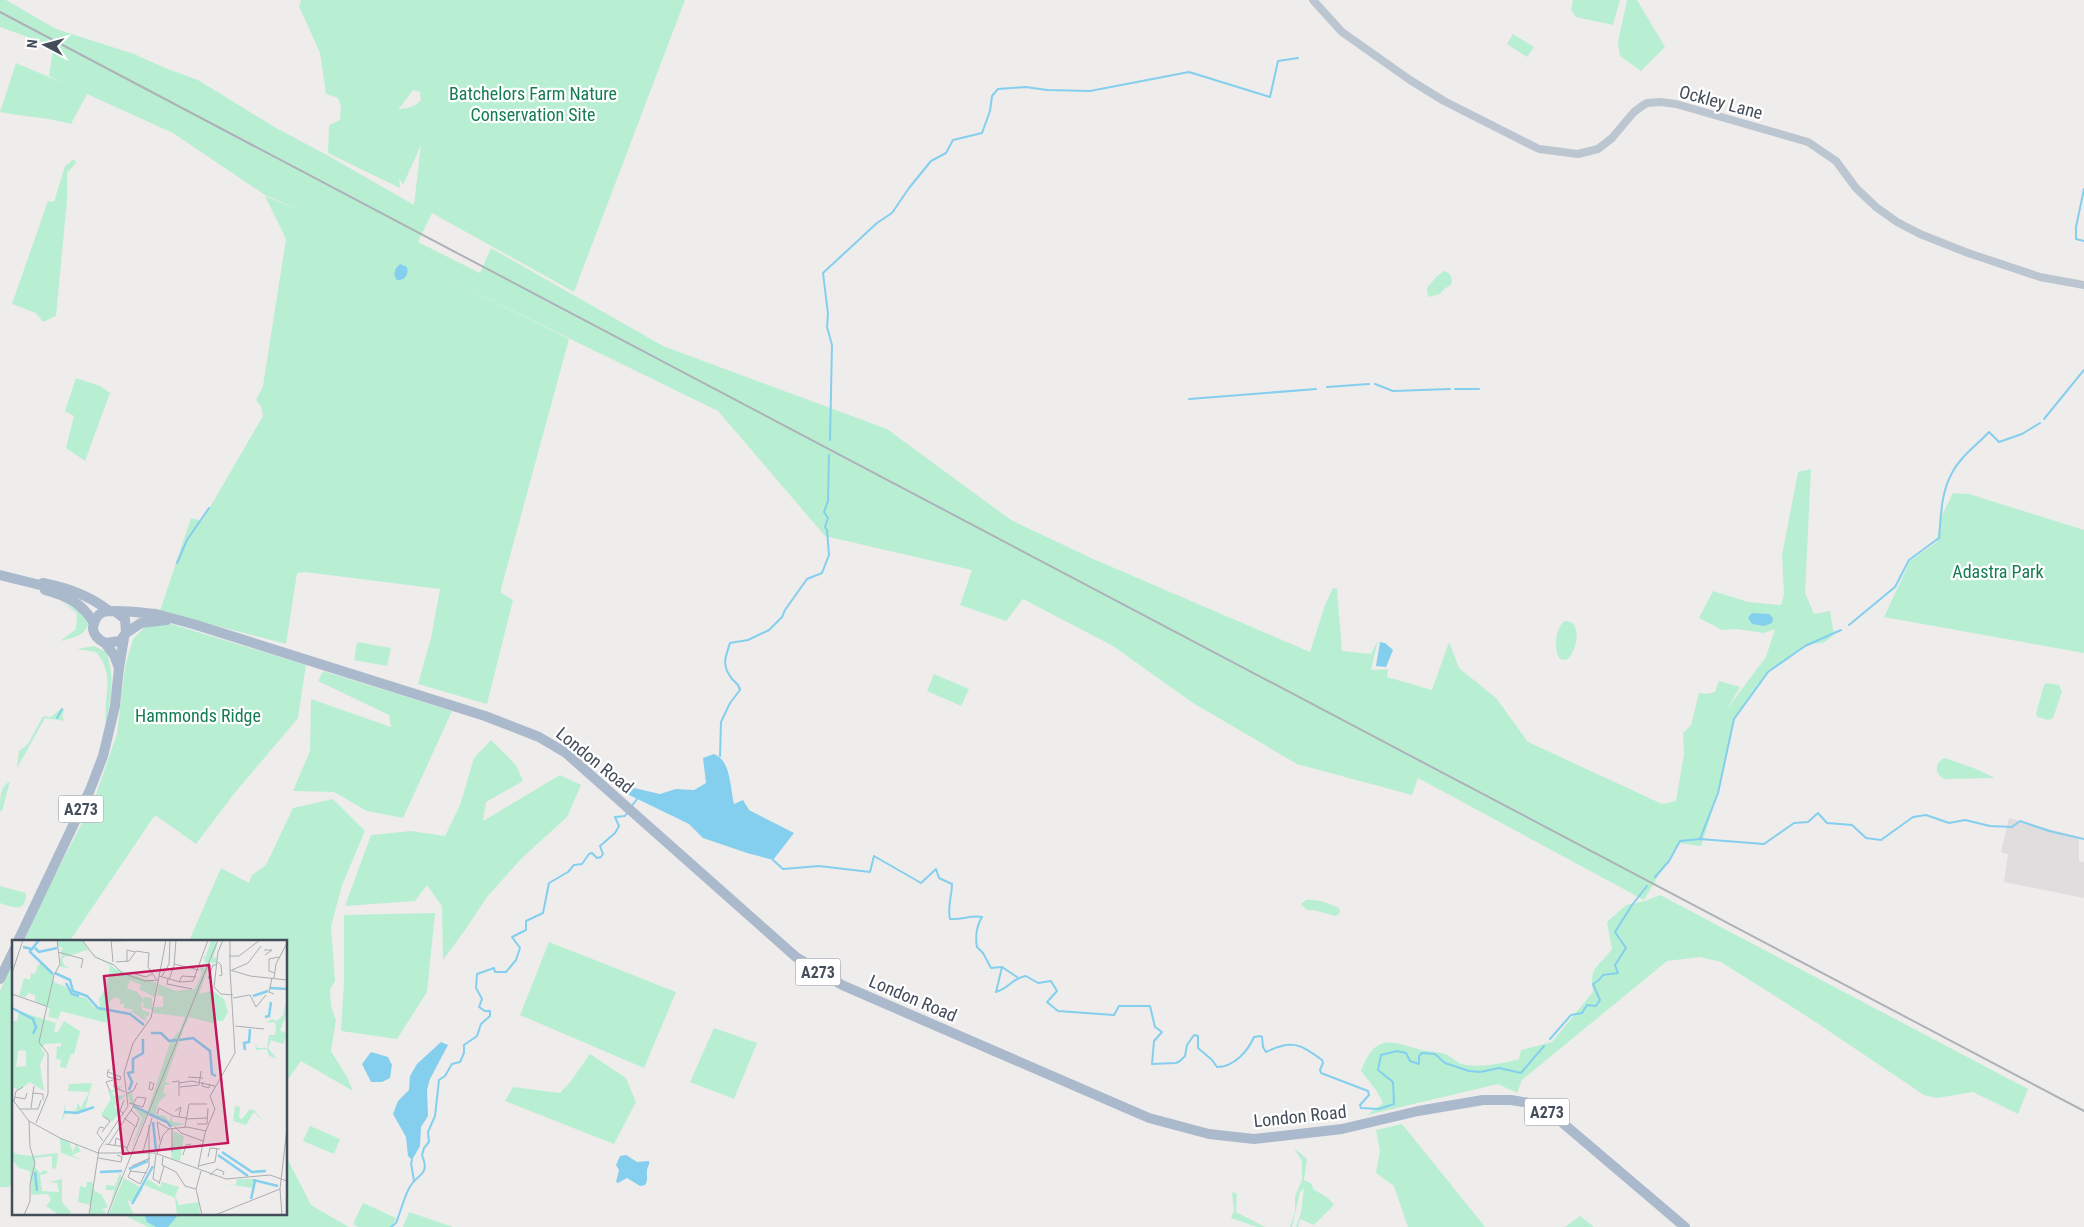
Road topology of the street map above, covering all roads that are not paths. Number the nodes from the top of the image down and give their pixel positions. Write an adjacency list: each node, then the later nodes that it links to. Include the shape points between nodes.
1 (1313, 0): 2 (street, Ockley Lane, via 1342,32 1410,80 1539,149 1578,154 1598,149 1617,134 1642,106 1660,102 1676,104 1808,142 1836,161 1856,188 1876,207 1920,234 2040,278)
2 (2084, 286)
3 (0, 575): 4 (main road, London Road)
4 (40, 585): 5 (main road, London Road, via 67,588); 7 (main road, London Road, via 41,589 66,596 82,606)
5 (112, 612): 6 (main road, London Road / A273, via 156,614); 7 (main road, via 99,615); 8 (main road, via 125,619)
6 (170, 620): 8 (main road, London Road / A273, via 141,623); 14 (main road, London Road / A273, via 193,624 411,692 539,737 566,753 796,958 818,972 865,996 1149,1118 1208,1134 1254,1139 1342,1129 1483,1100 1528,1103 1558,1119)
7 (94, 623): 9 (main road, London Road, via 96,636)
8 (125, 635): 9 (main road, London Road / A273, via 116,643); 10 (main road, A273)
9 (105, 644): 10 (main road)
10 (119, 668): 11 (main road, A273, via 112,725 96,776)
11 (18, 940)
12 (12, 954): 13 (main road)
13 (0, 979)
14 (1685, 1227)

